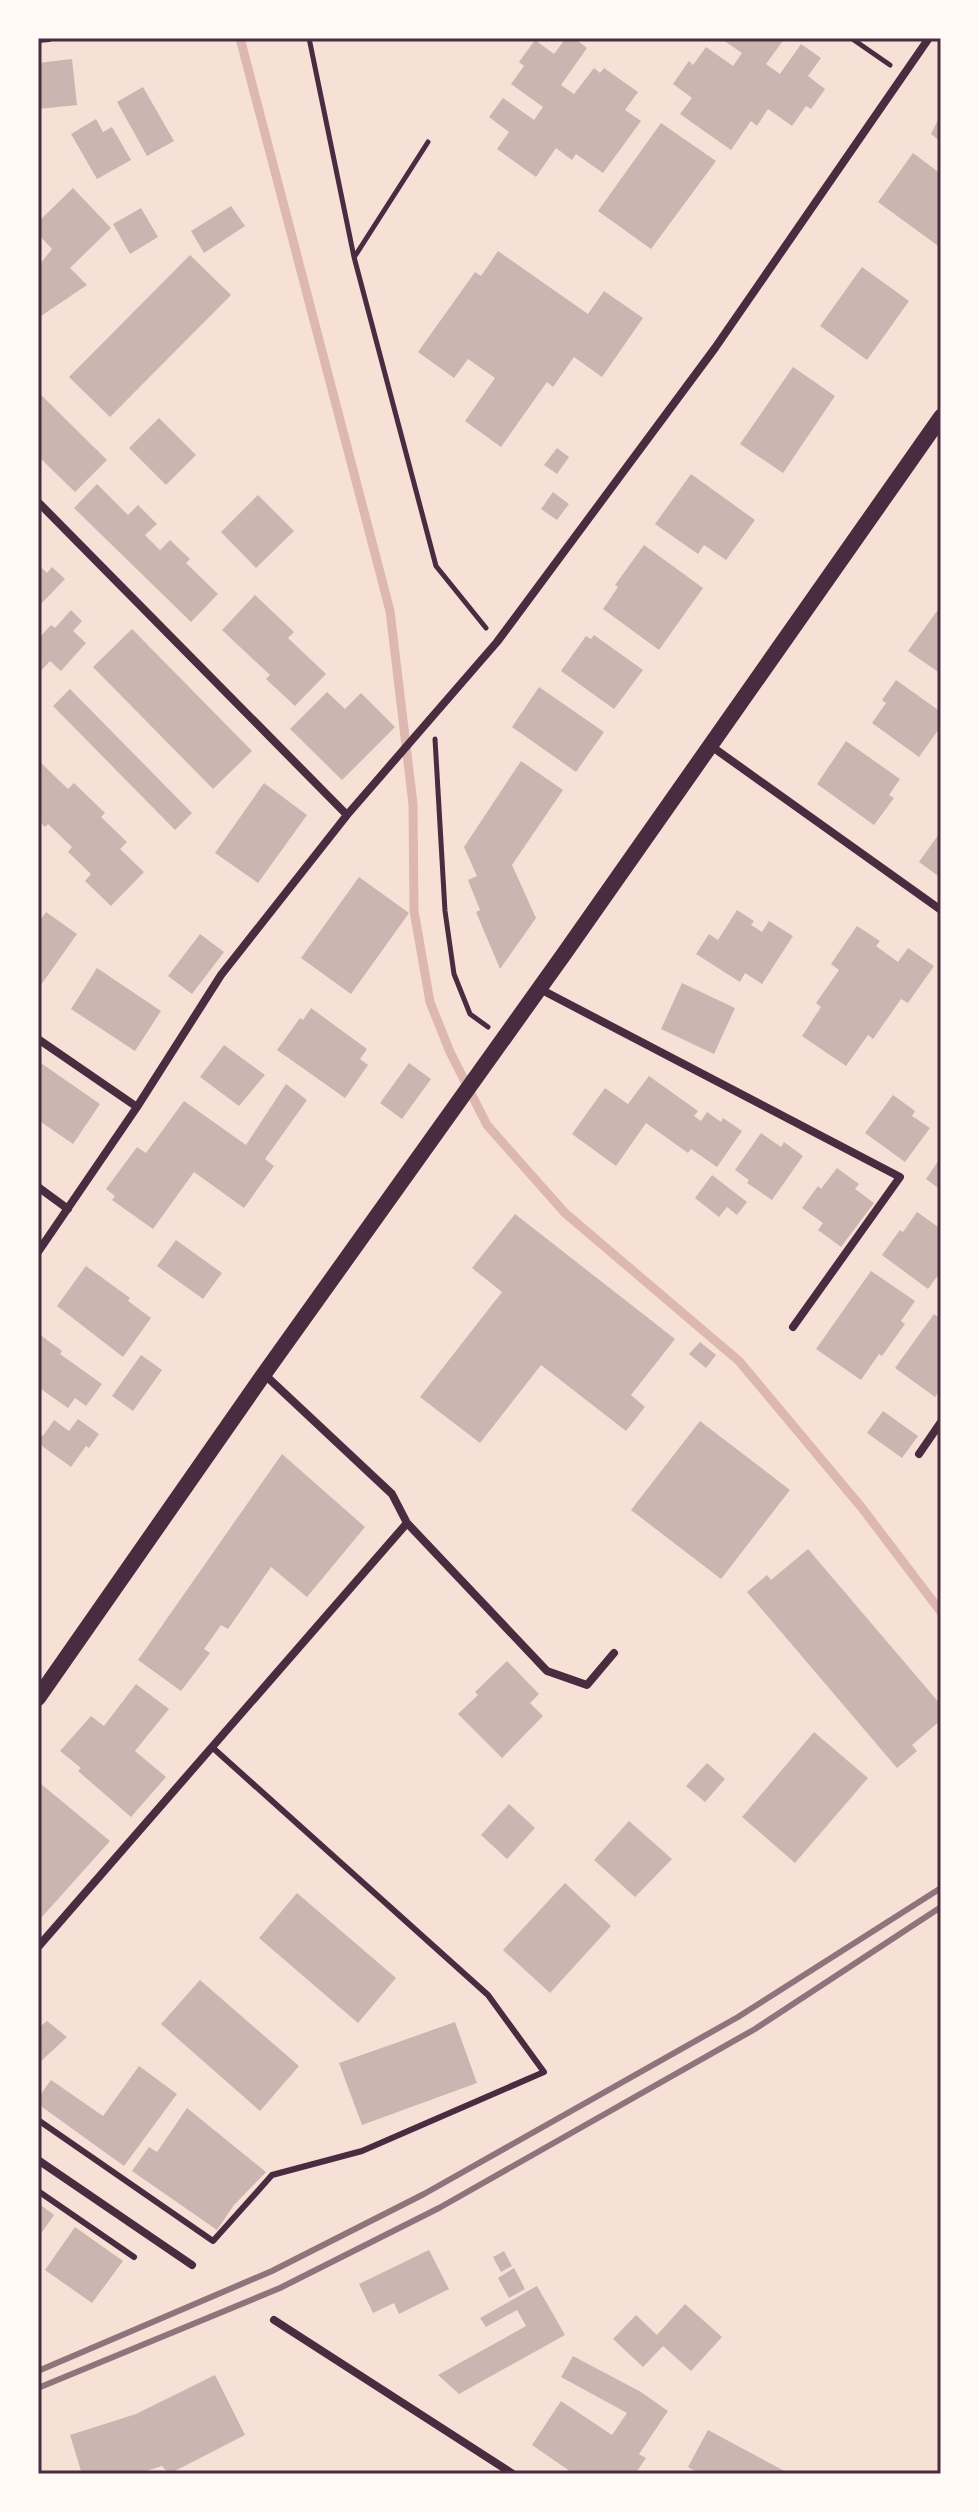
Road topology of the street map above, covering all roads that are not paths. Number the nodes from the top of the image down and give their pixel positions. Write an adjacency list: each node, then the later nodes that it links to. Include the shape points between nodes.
1 (49, 38): 3 (street)
2 (929, 38): 7 (street, via 715,348 497,642)
3 (38, 39)
4 (941, 417): 6 (main road)
5 (38, 502): 7 (street)
6 (710, 745): 8 (street); 9 (main road)
7 (347, 815): 11 (street, via 221,975)
8 (941, 910)
9 (540, 989): 15 (street, via 900,1177); 16 (main road)
10 (38, 1039): 11 (street)
11 (137, 1107): 13 (street)
12 (38, 1187): 13 (street)
13 (68, 1209): 14 (street)
14 (38, 1252)
15 (793, 1327)
16 (264, 1374): 19 (street, via 392,1494); 21 (main road)
17 (941, 1422): 18 (street)
18 (919, 1454)
19 (407, 1523): 20 (street, via 547,1671 587,1685); 22 (street)
20 (614, 1653)
21 (38, 1698)
22 (213, 1748): 23 (street); 24 (lane, via 488,1995 544,2072 362,2151 272,2175 213,2241)
23 (38, 1947)
24 (38, 2120)
25 (38, 2160): 28 (street)
26 (38, 2191): 27 (lane)
27 (134, 2257)
28 (192, 2265)
29 (274, 2320): 30 (street)
30 (513, 2474)

